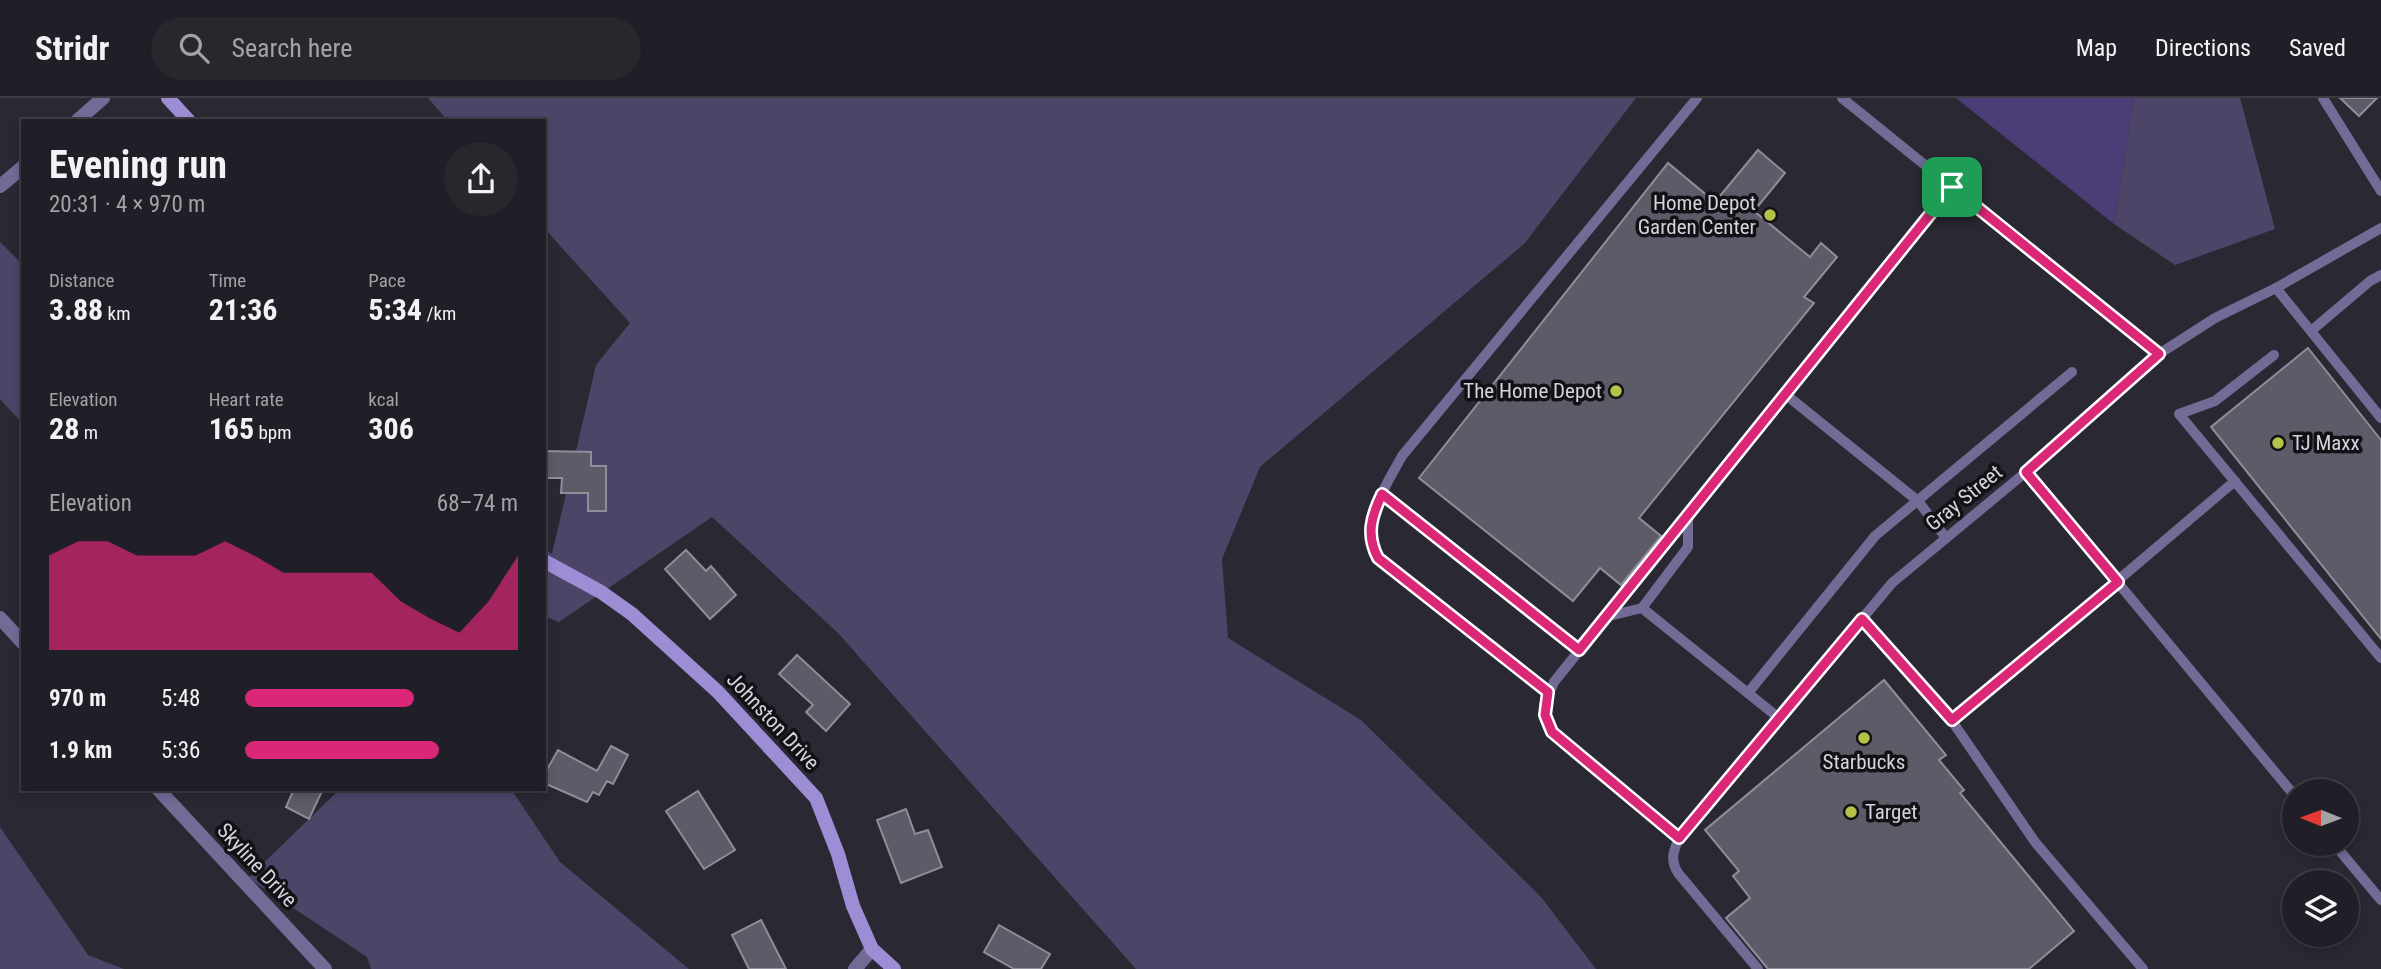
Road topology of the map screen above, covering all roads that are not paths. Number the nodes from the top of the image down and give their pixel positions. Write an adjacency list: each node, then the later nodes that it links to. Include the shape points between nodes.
1 (103, 98): 6 (street)
2 (168, 98): 7 (street)
3 (1697, 98): 23 (lane, via 1402,456)
4 (1842, 98): 10 (lane)
5 (2323, 98): 11 (lane)
6 (79, 119)
7 (187, 119)
8 (21, 169): 9 (street)
9 (0, 186)
10 (1952, 187): 16 (lane); 19 (lane)
11 (2381, 191)
12 (2381, 228): 14 (lane, Gray Street)
13 (2381, 275): 15 (lane)
14 (2276, 288): 15 (lane); 16 (lane, Gray Street, via 2215,318)
15 (2311, 331): 20 (lane)
16 (2159, 354): 21 (lane, Gray Street)
17 (2274, 355): 22 (lane, via 2215,401 2179,414)
18 (2072, 372): 24 (lane)
19 (1785, 394): 24 (lane); 25 (lane)
20 (2381, 418)
21 (2026, 472): 26 (lane, Gray Street); 28 (lane)
22 (2235, 481): 28 (lane); 35 (lane)
23 (1382, 494): 34 (lane); 36 (lane, via 1370,528 1378,558)
24 (1918, 500): 26 (lane); 37 (lane, via 1875,536)
25 (1688, 513): 29 (lane, via 1688,547); 30 (lane)
26 (1946, 538): 32 (lane, Gray Street, via 1892,583)
27 (546, 562): 45 (street, Johnston Drive, via 632,614 718,692 816,798)
28 (2118, 582): 39 (lane); 40 (lane)
29 (1642, 608): 30 (lane); 37 (lane)
30 (1605, 617): 34 (lane)
31 (0, 618): 33 (street)
32 (1862, 619): 38 (lane, Gray Street); 39 (lane)
33 (21, 641)
34 (1579, 650): 36 (lane)
35 (2381, 658)
36 (1548, 692): 42 (lane, via 1545,715 1552,732)
37 (1748, 693): 38 (lane)
38 (1779, 718): 42 (lane, Gray Street)
39 (1952, 720): 50 (lane, via 2035,842)
40 (2282, 780)
41 (160, 791): 46 (street, Skyline Drive)
42 (1679, 838): 49 (lane, Gray Street, via 1672,863 1678,873)
43 (2344, 856): 44 (lane)
44 (2381, 900)
45 (872, 949): 47 (street); 48 (street, Johnston Drive)
46 (325, 969)
47 (855, 969)
48 (894, 969)
49 (1758, 969)
50 (2143, 969)

